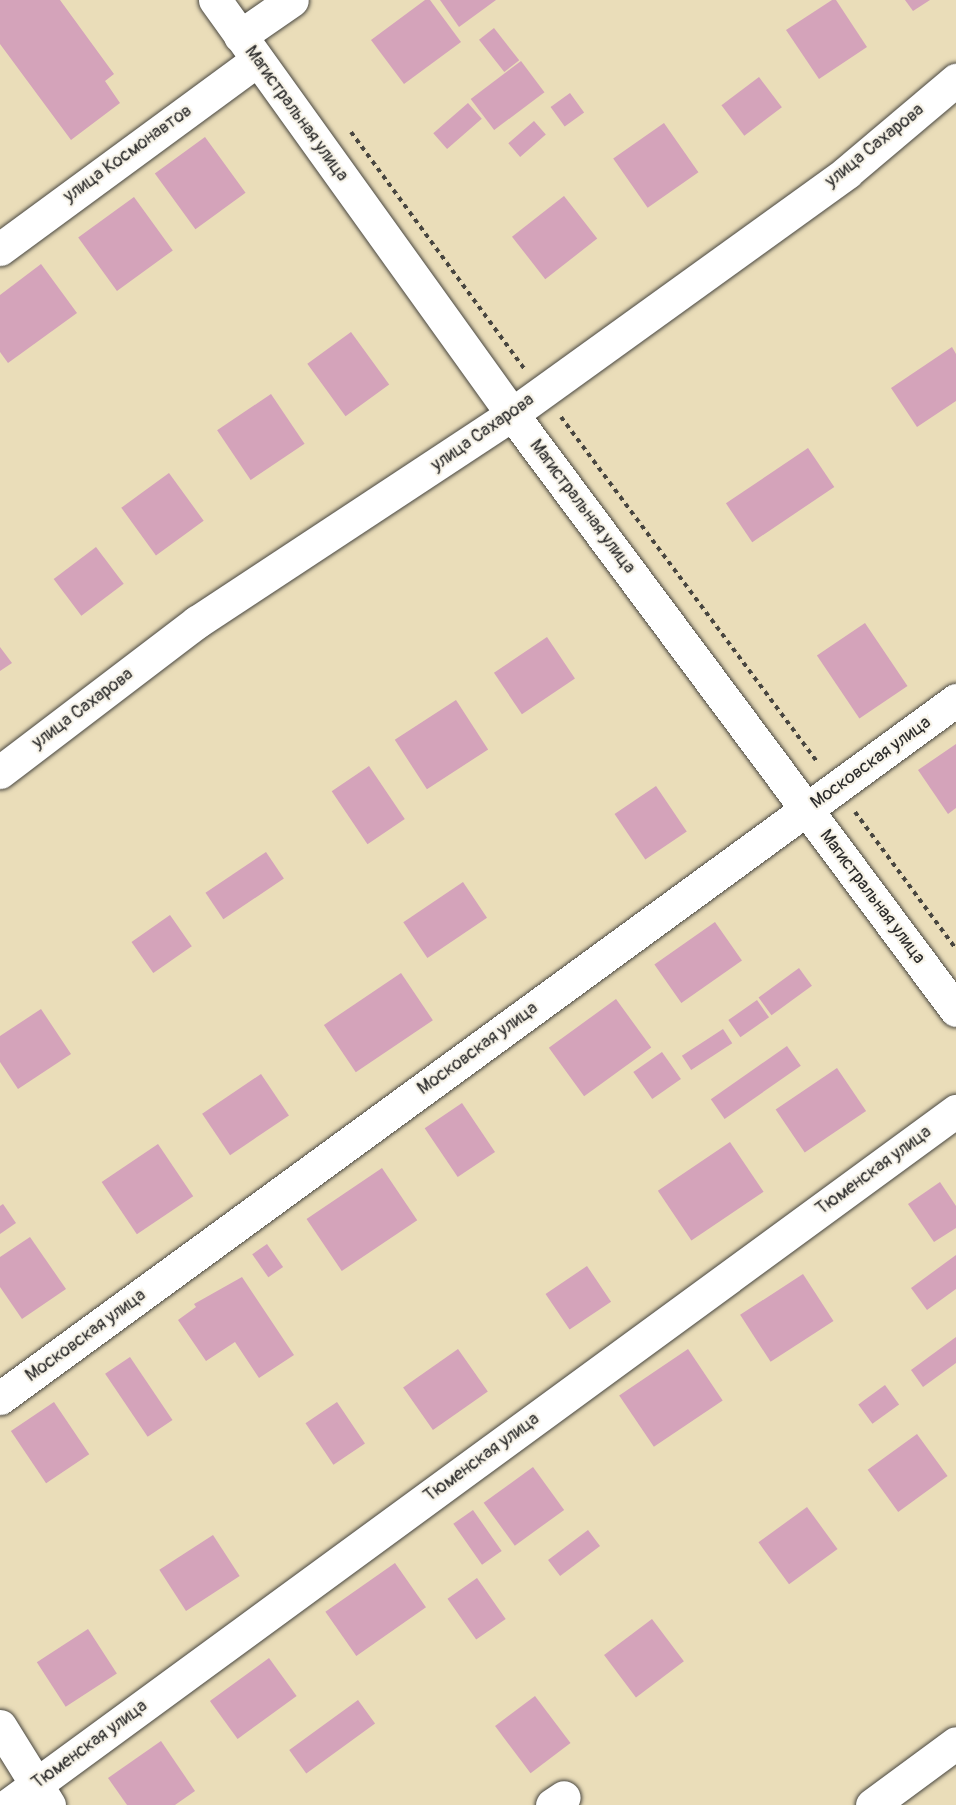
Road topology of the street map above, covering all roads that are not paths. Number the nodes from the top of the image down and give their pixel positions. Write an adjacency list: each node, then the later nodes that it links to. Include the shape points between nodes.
1 (215, 0): 3 (street, Магистральная улица)
2 (292, 0): 3 (street, улица Космонавтов)
3 (248, 48): 5 (street, улица Космонавтов); 6 (street, Магистральная улица)
4 (956, 80): 6 (street, улица Сахарова, via 847,172)
5 (0, 249)
6 (512, 414): 8 (street, улица Сахарова, via 251,584); 9 (street, Магистральная улица)
7 (956, 700): 9 (street, Московская улица)
8 (0, 772)
9 (807, 810): 10 (street, Магистральная улица); 12 (street, Московская улица)
10 (956, 1010)
11 (956, 1111): 15 (street, Тюменская улица)
12 (0, 1398)
13 (0, 1726): 15 (street)
14 (956, 1743): 17 (street)
15 (43, 1795): 16 (street, Тюменская улица)
16 (8, 1805)
17 (872, 1805)

